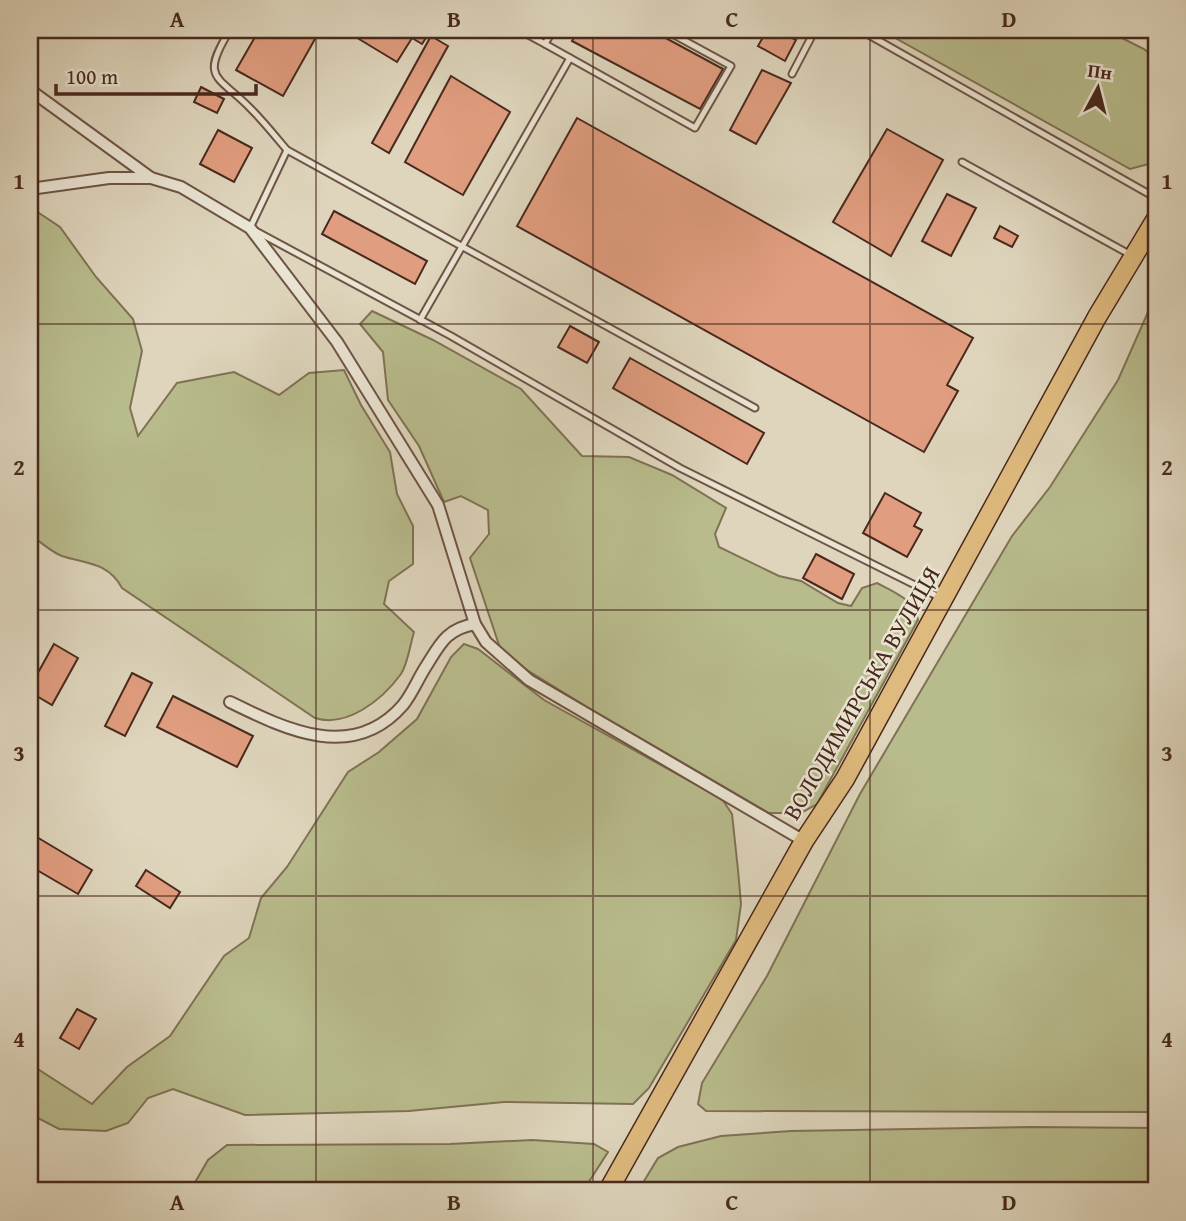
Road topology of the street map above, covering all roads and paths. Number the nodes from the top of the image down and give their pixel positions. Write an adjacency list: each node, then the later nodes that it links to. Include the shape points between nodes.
1 (230, 30): 11 (lane, via 216,53 217,82 250,107)
2 (519, 30): 7 (lane)
3 (552, 30): 7 (lane)
4 (665, 30): 8 (lane, via 731,66 695,128)
5 (814, 30): 9 (lane)
6 (860, 30): 15 (lane)
7 (545, 44): 8 (lane)
8 (570, 58): 18 (lane)
9 (792, 74)
10 (30, 90): 13 (street)
11 (287, 150): 17 (lane); 18 (lane)
12 (962, 162): 19 (lane)
13 (151, 178): 14 (street, via 109,178); 17 (street, via 181,187)
14 (30, 189)
15 (1156, 198)
16 (1156, 219): 19 (main road, ВОЛОДИМИРСЬКА ВУЛИЦЯ)
17 (250, 228): 20 (lane); 23 (street, via 337,342 438,505)
18 (461, 247): 20 (lane); 21 (lane)
19 (1135, 257): 22 (main road, ВОЛОДИМИРСЬКА ВУЛИЦЯ, via 1097,317)
20 (420, 320): 22 (lane, via 680,468)
21 (755, 408)
22 (943, 600): 25 (main road, ВОЛОДИМИРСЬКА ВУЛИЦЯ, via 845,779)
23 (475, 624): 24 (street, via 456,627 440,643 403,705 354,734 302,734); 25 (street, via 486,642 529,680)
24 (230, 702)
25 (804, 842): 26 (main road, ВОЛОДИМИРСЬКА ВУЛИЦЯ)
26 (608, 1191)

